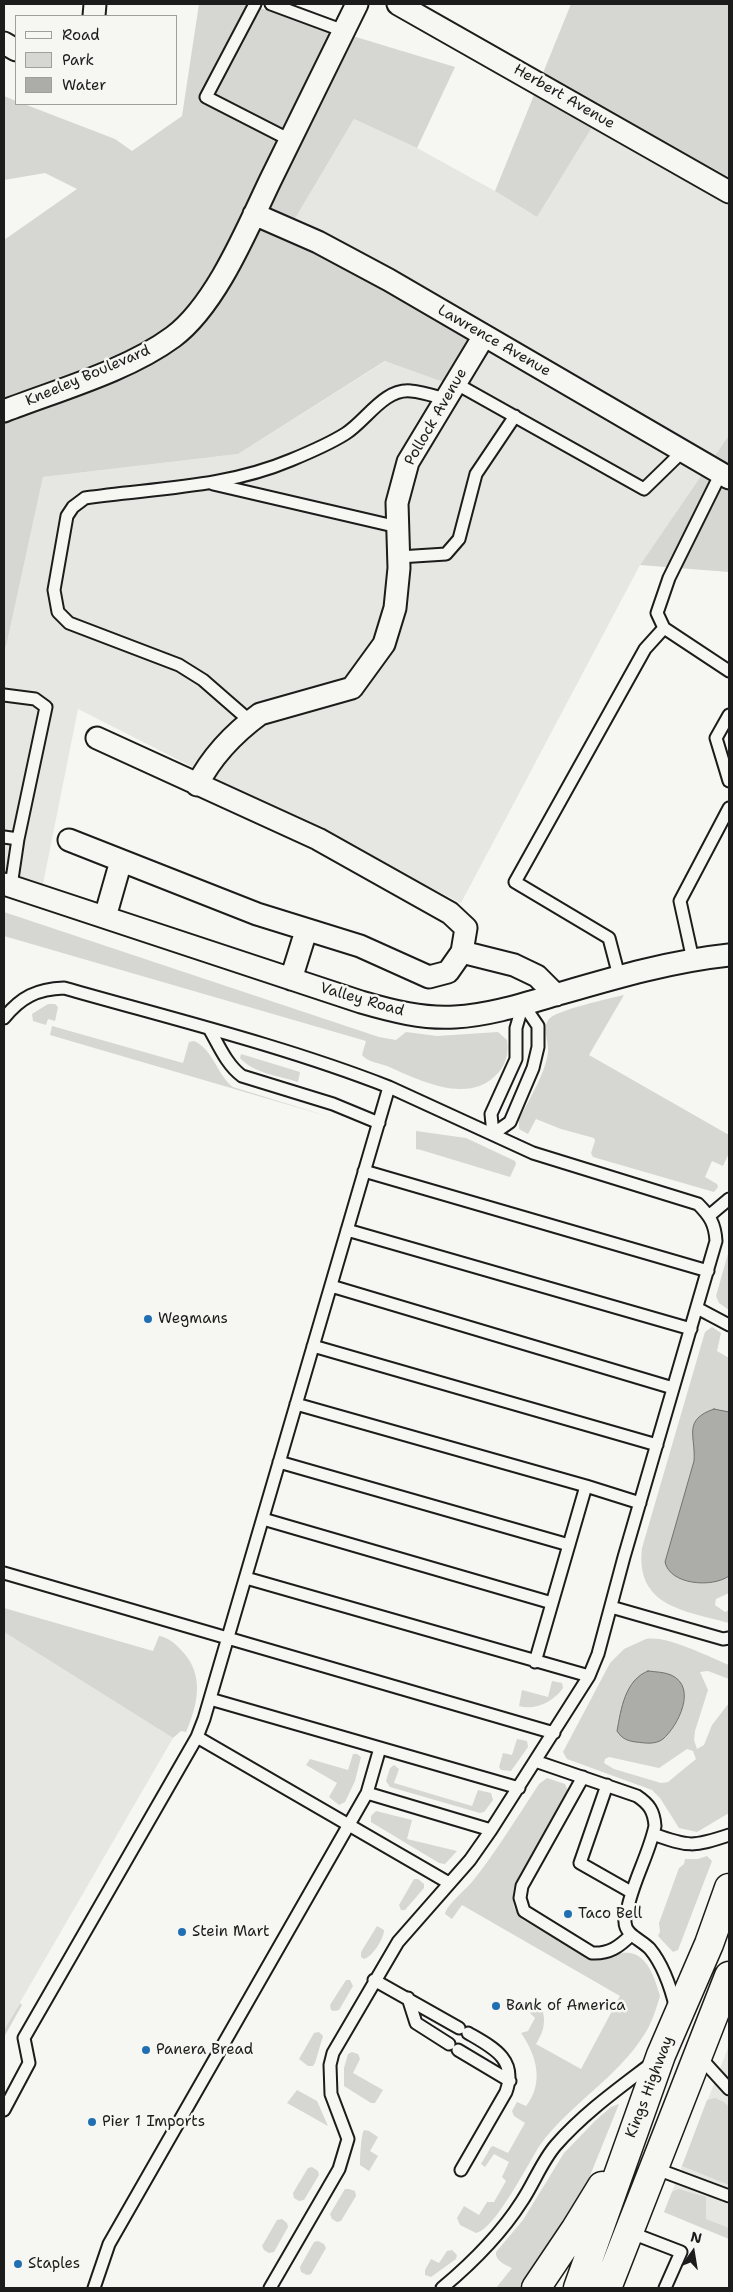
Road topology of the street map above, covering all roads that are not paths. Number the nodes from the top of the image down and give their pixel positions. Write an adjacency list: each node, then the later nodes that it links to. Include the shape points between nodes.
1 (255, 4): 8 (lane, via 206,96)
2 (271, 4): 5 (lane)
3 (357, 4): 5 (street, Kneeley Boulevard)
4 (398, 4): 9 (street, Herbert Avenue)
5 (344, 31): 8 (street, Kneeley Boulevard)
6 (4, 43): 7 (street)
7 (15, 49)
8 (290, 140): 10 (street, Kneeley Boulevard)
9 (729, 192)
10 (254, 214): 11 (street, Lawrence Avenue, via 318,242); 13 (street, Kneeley Boulevard, via 213,293 196,316 174,336 124,365)
11 (484, 336): 12 (street, Pollock Avenue); 15 (street, Lawrence Avenue)
12 (450, 391): 14 (lane); 17 (lane, via 399,392 346,433 291,460 260,472); 18 (street, Pollock Avenue, via 408,462 397,503)
13 (4, 411)
14 (514, 416): 15 (lane, via 644,489); 19 (lane, via 476,474 459,539 446,554)
15 (683, 451): 16 (street, Lawrence Avenue)
16 (725, 476): 20 (lane, via 669,578 657,613)
17 (209, 483): 18 (lane); 24 (lane, via 84,498 68,516 54,590 55,601 58,612 69,623 179,665 203,680)
18 (398, 527): 19 (street, Pollock Avenue)
19 (399, 557): 24 (street, Pollock Avenue, via 395,608 384,644 352,688 260,714)
20 (664, 628): 21 (lane); 39 (lane, via 645,649 515,882 609,938)
21 (729, 671)
22 (4, 695): 30 (lane, via 35,699 46,707)
23 (729, 716): 26 (lane, via 716,738)
24 (250, 721): 27 (street, Pollock Avenue, via 206,766)
25 (97, 738): 27 (street)
26 (729, 781)
27 (197, 785): 36 (street, via 318,839 450,913 466,928)
28 (729, 808): 38 (lane, via 680,901)
29 (4, 837): 30 (lane)
30 (18, 839): 33 (lane)
31 (69, 840): 32 (street)
32 (121, 861): 34 (street); 35 (street)
33 (7, 885): 34 (street, Valley Road)
34 (105, 917): 40 (street, Valley Road)
35 (306, 930): 36 (street, via 360,946 429,977 448,972); 40 (street)
36 (462, 952): 41 (street, via 514,964 538,976)
37 (729, 955): 38 (street, Valley Road)
38 (693, 960): 39 (street, Valley Road)
39 (619, 976): 41 (street, Valley Road)
40 (291, 979): 42 (street, Valley Road, via 361,1002 422,1016 456,1017)
41 (556, 995): 42 (street, Valley Road)
42 (523, 1004): 47 (lane, via 516,1028 516,1059 491,1114); 47 (lane, via 538,1026 535,1061 510,1122)
43 (4, 1018): 44 (lane, via 15,1005 35,993 64,988)
44 (210, 1030): 45 (lane, via 357,1074); 46 (lane, via 235,1072 242,1076)
45 (389, 1087): 46 (lane); 47 (lane)
46 (379, 1122): 48 (lane)
47 (493, 1134): 50 (lane, via 533,1153 688,1200)
48 (364, 1172): 51 (lane); 52 (lane)
49 (729, 1199): 50 (lane)
50 (710, 1215): 52 (lane, via 716,1241)
51 (347, 1230): 53 (lane); 56 (lane)
52 (708, 1272): 54 (lane)
53 (331, 1286): 57 (lane); 58 (lane)
54 (697, 1308): 55 (lane); 56 (lane)
55 (729, 1325)
56 (691, 1329): 58 (lane)
57 (313, 1346): 59 (lane); 60 (lane)
58 (674, 1388): 60 (lane)
59 (296, 1404): 61 (lane); 62 (lane)
60 (657, 1445): 63 (lane)
61 (280, 1462): 64 (lane); 65 (lane)
62 (586, 1486): 63 (lane); 65 (lane)
63 (640, 1503): 69 (lane)
64 (263, 1519): 67 (lane); 68 (lane)
65 (569, 1546): 68 (lane)
66 (4, 1573): 70 (lane)
67 (246, 1578): 70 (lane); 72 (lane)
68 (552, 1603): 72 (lane)
69 (611, 1607): 71 (lane); 73 (lane)
70 (228, 1638): 74 (lane); 75 (lane)
71 (727, 1642)
72 (535, 1662): 73 (lane)
73 (589, 1676): 75 (lane)
74 (210, 1699): 76 (lane); 77 (lane)
75 (554, 1733): 78 (lane)
76 (197, 1737): 83 (lane); 99 (lane, via 24,2038 29,2063)
77 (380, 1748): 81 (lane); 82 (lane)
78 (535, 1761): 79 (lane); 81 (lane)
79 (583, 1777): 80 (lane); 90 (lane, via 522,1886 520,1898 524,1911 592,1953 612,1950)
80 (607, 1785): 85 (lane, via 649,1804 654,1816); 89 (lane, via 580,1863)
81 (519, 1788): 84 (lane)
82 (367, 1793): 83 (lane); 84 (lane)
83 (349, 1825): 87 (lane); 105 (lane, via 109,2244)
84 (491, 1830): 87 (lane)
85 (653, 1834): 86 (lane, via 695,1845); 89 (lane)
86 (729, 1836)
87 (449, 1883): 92 (lane, via 408,1930)
88 (729, 1888): 94 (main road, Kings Highway, via 710,1944)
89 (631, 1892): 90 (lane, via 625,1922)
90 (631, 1935): 94 (lane, via 651,1951 670,1986)
91 (729, 1976): 95 (main road)
92 (374, 1980): 93 (lane); 106 (lane, via 330,2064 331,2094 348,2139 345,2153 339,2169)
93 (408, 1998): 97 (lane, via 416,2023); 97 (lane, via 495,2049 508,2065)
94 (678, 2017): 96 (main road, Kings Highway)
95 (698, 2055): 98 (lane); 101 (main road)
96 (661, 2056): 100 (main road, Kings Highway); 107 (lane, via 588,2112 554,2146 522,2202 500,2231)
97 (510, 2081): 102 (lane)
98 (729, 2089)
99 (4, 2110)
100 (630, 2140): 108 (main road); 109 (main road, Kings Highway)
101 (654, 2168): 103 (lane); 104 (main road)
102 (461, 2170)
103 (729, 2196)
104 (628, 2231): 110 (main road); 111 (lane, via 681,2252)
105 (94, 2288)
106 (270, 2288)
107 (442, 2288)
108 (536, 2288)
109 (578, 2288)
110 (607, 2288)
111 (665, 2288)

